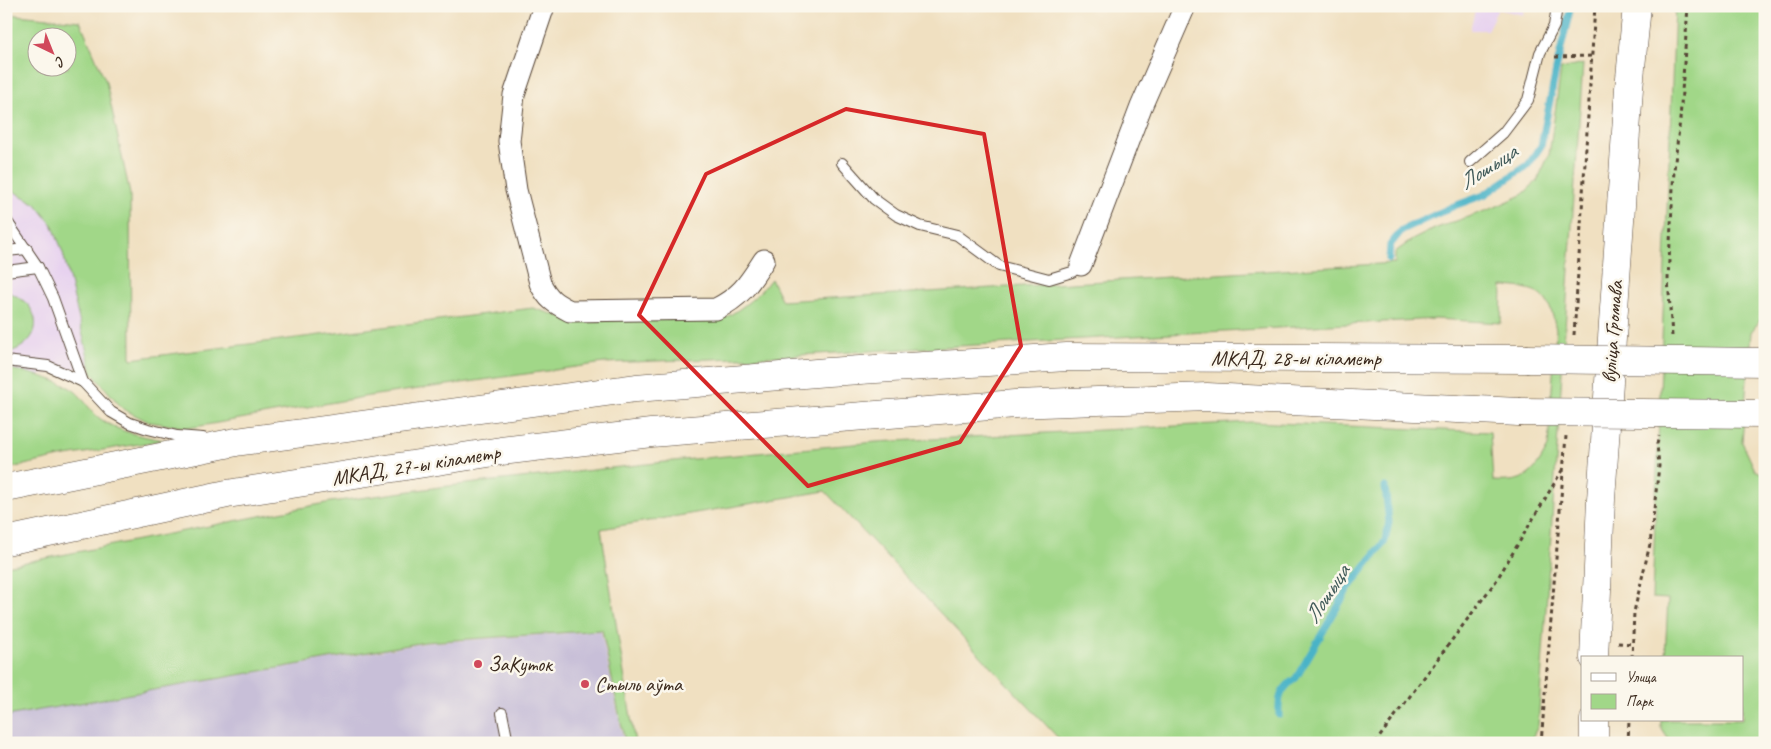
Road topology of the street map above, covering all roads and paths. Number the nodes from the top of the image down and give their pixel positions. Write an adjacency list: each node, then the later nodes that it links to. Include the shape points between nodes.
1 (544, 6): 14 (street, via 514,95 509,141 516,190 540,283 547,296 570,311 716,309 745,290)
2 (1185, 6): 15 (street, via 1141,107)
3 (1557, 6): 8 (lane, via 1554,26 1540,53 1528,100 1503,133)
4 (1595, 6): 7 (path, via 1592,56)
5 (1637, 6): 29 (main road, вуліца Громава, via 1601,500)
6 (1688, 6): 18 (path, via 1668,279)
7 (1565, 56)
8 (1470, 162)
9 (842, 164): 15 (lane, via 874,199 896,215 920,226 957,235 999,266 1049,279 1072,272)
10 (6, 220): 11 (lane)
11 (10, 231): 12 (lane)
12 (27, 249): 13 (lane); 16 (lane)
13 (6, 251)
14 (764, 260)
15 (1081, 265)
16 (38, 267): 17 (lane); 21 (lane, via 53,298)
17 (6, 271)
18 (1672, 337)
19 (6, 361): 21 (lane, via 48,366)
20 (1765, 362): 25 (main road, МКАД, 28-ы кіламетр, bridge, via 1067,357 626,389)
21 (83, 382): 25 (lane, via 111,412 130,423 178,436)
22 (1765, 414): 23 (main road, МКАД, 28-ы кіламетр, bridge, via 1520,412 1207,396 1015,404)
23 (830, 418): 28 (main road, МКАД, 27-ы кіламетр, via 651,432 501,451 227,494)
24 (1659, 435): 30 (path, via 1660,466 1650,544 1634,612)
25 (236, 442): 27 (main road)
26 (1564, 467): 35 (path, via 1496,581)
27 (6, 488)
28 (6, 541)
29 (1594, 656)
30 (1632, 656)
31 (502, 713): 34 (lane)
32 (1594, 722): 36 (main road)
33 (1629, 722): 37 (path)
34 (508, 743)
35 (1375, 743)
36 (1594, 743)
37 (1628, 743)

